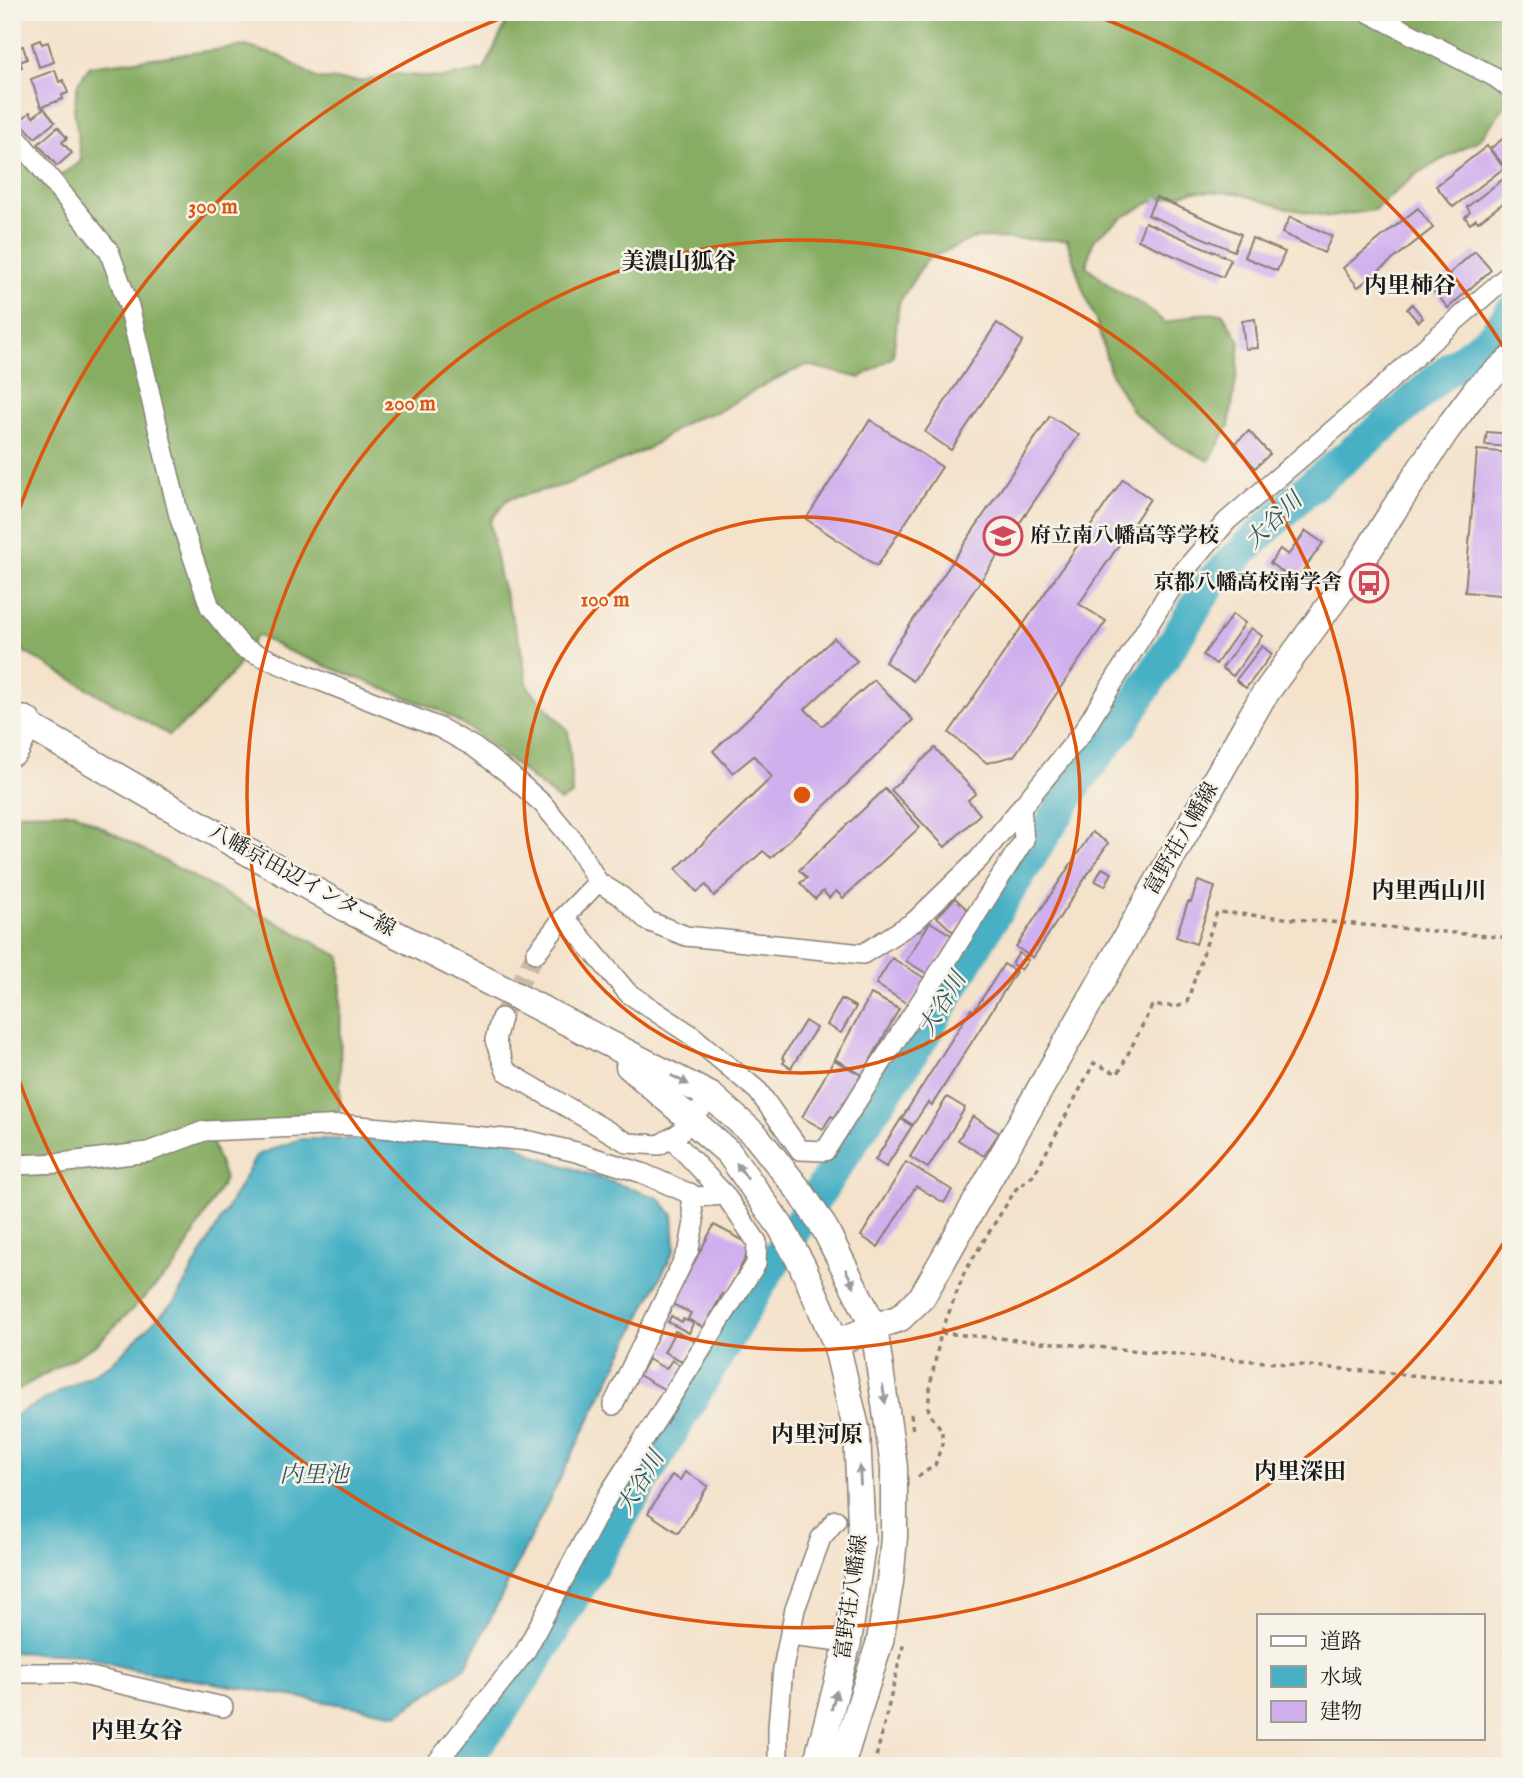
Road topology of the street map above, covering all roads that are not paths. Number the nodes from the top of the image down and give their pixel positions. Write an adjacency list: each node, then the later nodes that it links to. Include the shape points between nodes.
1 (1368, 12): 2 (street)
2 (1511, 89)
3 (12, 132): 8 (street, via 109,251 129,306 179,516 210,607 243,648 440,728 474,747 542,804 572,839)
4 (1511, 273): 7 (street, via 1227,521 1177,579 1082,733)
5 (1511, 359): 19 (main road, 富野荘八幡線, via 1477,389 1445,432 1362,561 1262,698 922,1297 900,1318)
6 (15, 732): 12 (main road, 八幡京田辺インター線)
7 (1021, 807): 8 (street, via 979,859 915,921 863,954 686,936 648,920); 9 (street, via 1024,840 825,1151 800,1150 758,1091 691,1035 628,993)
8 (598, 882): 9 (street)
9 (564, 917): 10 (street)
10 (536, 953)
11 (500, 1018): 15 (street, via 495,1040 506,1071 628,1143 659,1144)
12 (597, 1038): 13 (main road, 八幡京田辺インター線, one-way to 13); 14 (main road, 八幡京田辺インター線)
13 (711, 1096): 14 (street); 19 (main road, 八幡京田辺インター線, one-way to 19, via 756,1136 802,1194 825,1229)
14 (692, 1120): 15 (street); 20 (main road, 八幡京田辺インター線, one-way to 14, via 781,1227 729,1153)
15 (671, 1138): 18 (street)
16 (14, 1165): 17 (street, via 148,1152 204,1131 348,1125 530,1141 642,1173)
17 (690, 1194): 18 (street); 21 (street, via 694,1222 689,1249)
18 (725, 1195): 27 (street, via 757,1242 756,1264 607,1497 525,1652)
19 (874, 1327): 20 (main road, 富野荘八幡線); 30 (main road, 富野荘八幡線, one-way to 30, via 894,1468 894,1537 880,1641)
20 (836, 1343): 24 (main road, 富野荘八幡線, one-way to 20, via 862,1544 861,1502 857,1432)
21 (613, 1405)
22 (836, 1520): 23 (street, 富野荘八幡線, via 811,1560)
23 (790, 1635): 24 (street); 28 (street, 富野荘八幡線, via 783,1668)
24 (848, 1642): 29 (main road, 富野荘八幡線, one-way to 24)
25 (12, 1673): 26 (street, via 74,1673)
26 (223, 1707)
27 (434, 1766)
28 (778, 1766)
29 (816, 1766)
30 (841, 1766)

